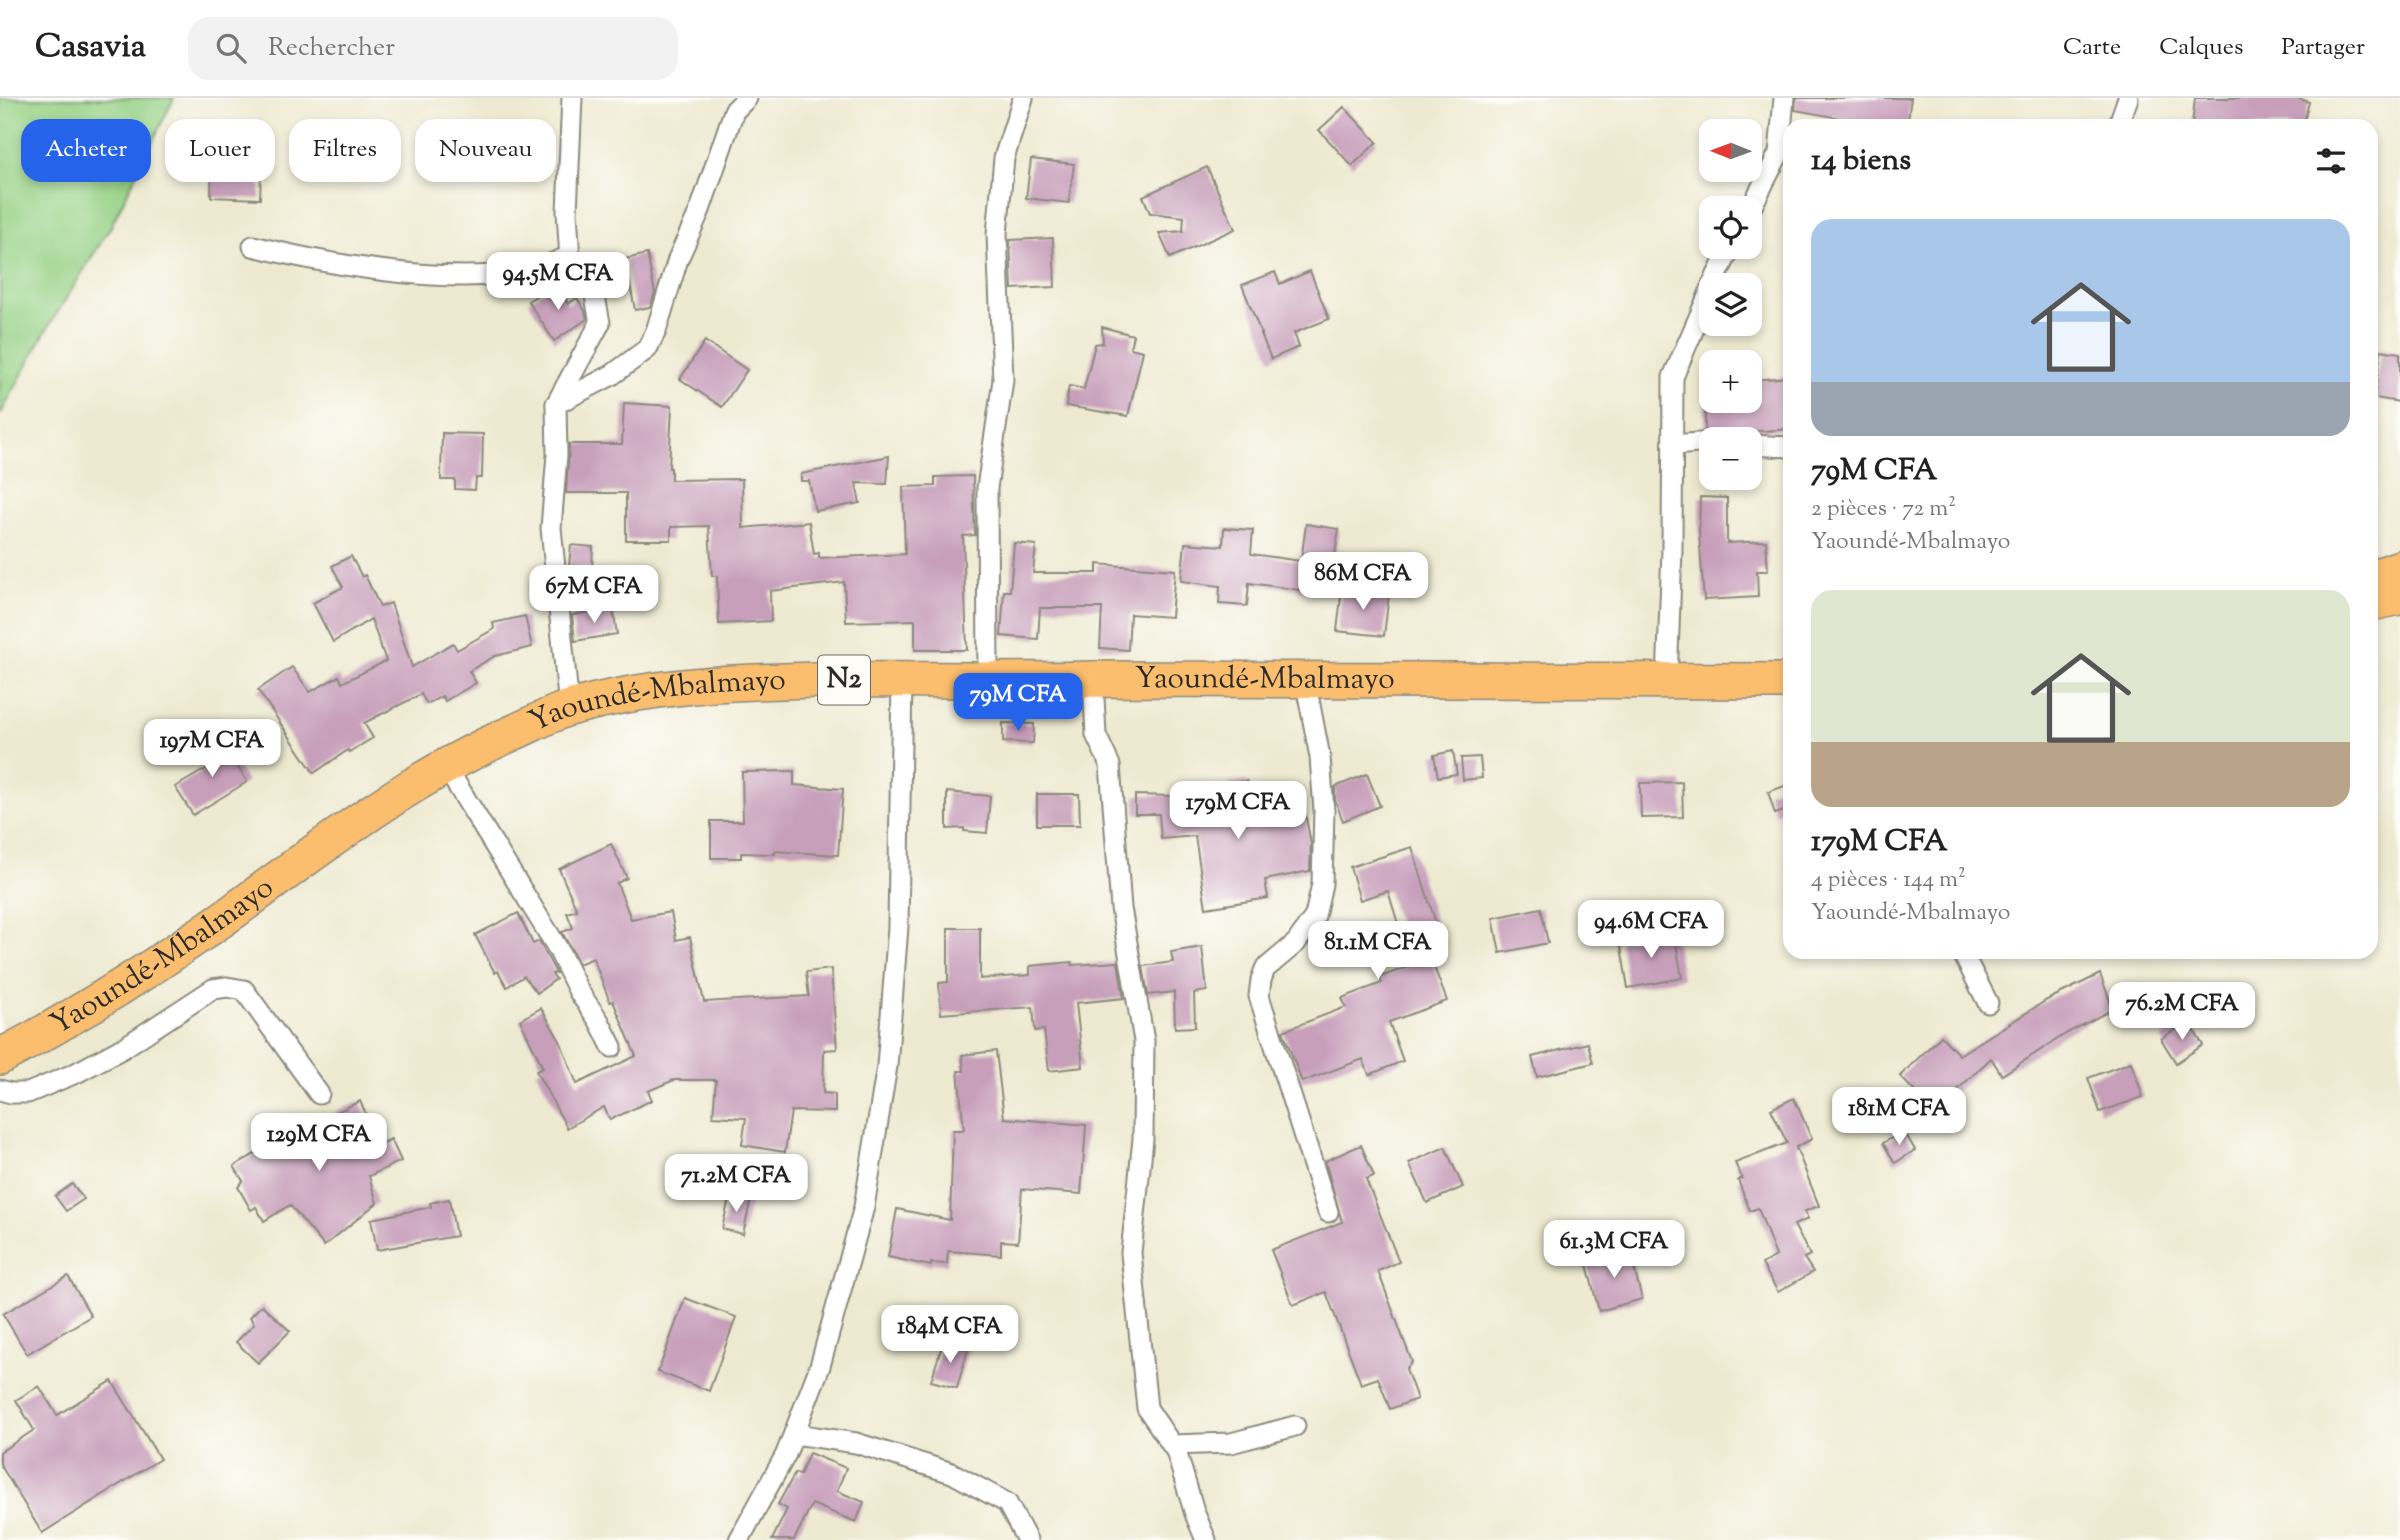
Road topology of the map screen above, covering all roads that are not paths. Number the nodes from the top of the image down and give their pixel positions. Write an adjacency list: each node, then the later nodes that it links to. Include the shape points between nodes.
1 (572, 98): 9 (street)
2 (747, 98): 11 (street, via 734,111 647,349 612,375)
3 (1023, 98): 23 (street, via 1004,158 997,234 1003,380 986,488)
4 (1784, 98): 7 (street, via 1779,153)
5 (2128, 98): 6 (street)
6 (2120, 119)
7 (1757, 196)
8 (253, 246): 9 (street, via 312,260 451,275 509,273)
9 (569, 256): 11 (street, via 571,275 594,291 600,323)
10 (1699, 316): 13 (street, via 1673,377)
11 (556, 404): 26 (street, via 551,528)
12 (1699, 444): 13 (street)
13 (1673, 445): 24 (street)
14 (1762, 446): 15 (street)
15 (1783, 447)
16 (2400, 569): 17 (highway)
17 (2378, 576)
18 (2400, 597): 19 (highway)
19 (2378, 602)
20 (1093, 678): 22 (highway, Yaoundé-Mbalmayo / N2); 23 (highway, Yaoundé-Mbalmayo / N2); 37 (street, via 1096,735 1110,765 1121,908 1144,1041 1143,1139 1131,1253 1147,1408)
21 (902, 679): 23 (highway, Yaoundé-Mbalmayo / N2); 26 (highway, Yaoundé-Mbalmayo / N2, via 729,682 635,692); 36 (street, via 898,927 887,1066 864,1207 821,1366)
22 (1305, 679): 24 (highway, Yaoundé-Mbalmayo / N2); 34 (street, via 1320,757 1322,884 1315,916 1296,943 1265,969 1259,996)
23 (988, 681)
24 (1667, 681): 25 (highway, Yaoundé-Mbalmayo / N2)
25 (1783, 681)
26 (569, 708): 27 (highway, Yaoundé-Mbalmayo / N2)
27 (446, 767): 30 (street, via 557,947); 31 (highway, Yaoundé-Mbalmayo / N2, via 345,830 76,1015)
28 (1965, 959): 29 (street)
29 (1987, 1003)
30 (612, 1047)
31 (0, 1057)
32 (0, 1090): 33 (street, via 28,1093 76,1073 213,989 227,987 244,990)
33 (319, 1094)
34 (1328, 1212)
35 (1295, 1426): 37 (street, via 1231,1443)
36 (794, 1434): 38 (street); 39 (street, via 856,1443 952,1473 1006,1503)
37 (1172, 1445): 40 (street)
38 (739, 1540)
39 (1027, 1540)
40 (1206, 1540)

